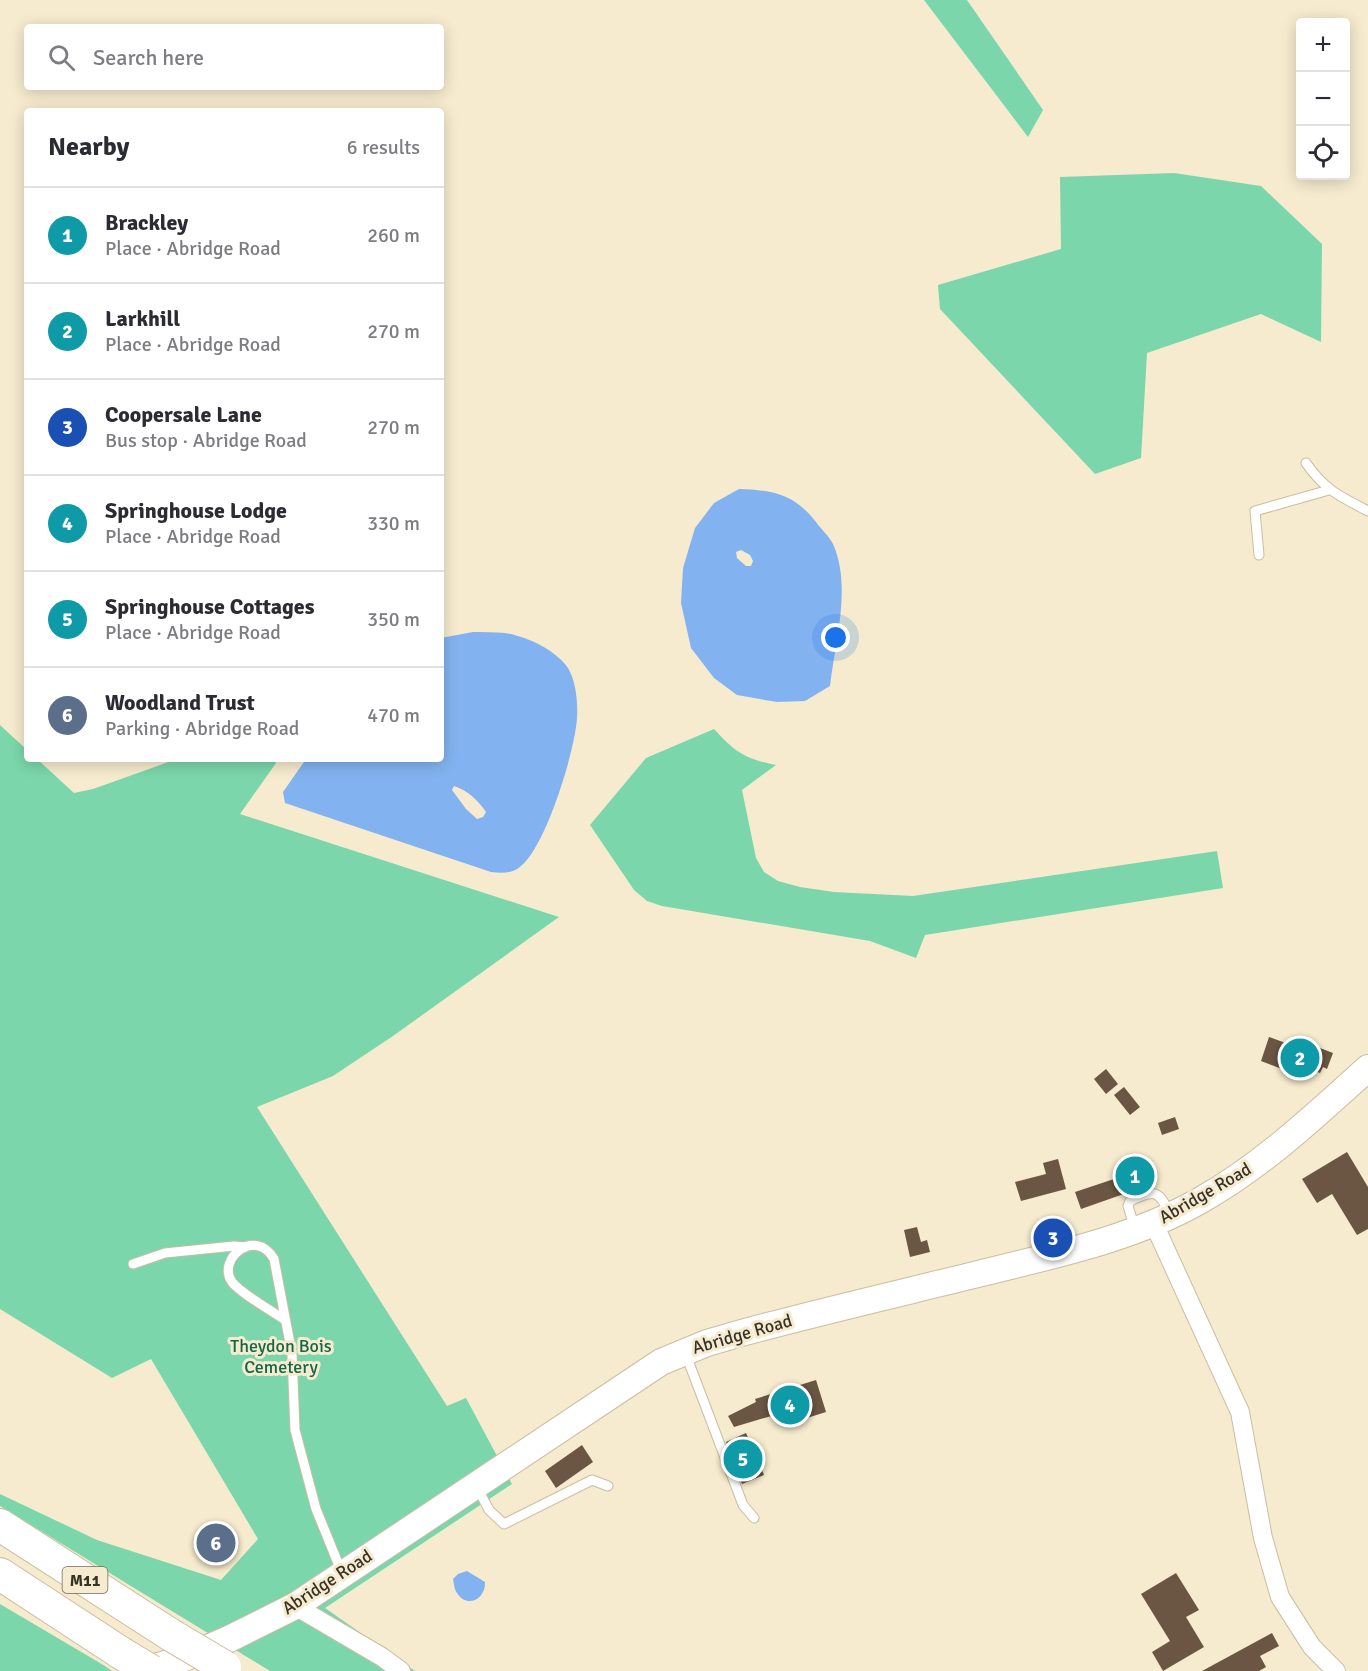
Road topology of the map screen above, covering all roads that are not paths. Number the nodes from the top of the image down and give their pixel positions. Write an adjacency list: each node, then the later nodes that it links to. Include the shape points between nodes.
1 (1306, 463): 2 (lane)
2 (1329, 490): 3 (lane); 4 (lane, via 1255,511)
3 (1368, 511)
4 (1258, 555)
5 (1368, 1068): 6 (main road, Abridge Road, via 1243,1174)
6 (1153, 1223): 10 (main road, Abridge Road, via 1028,1262 756,1329); 22 (street, via 1240,1412 1263,1538 1284,1607 1312,1647)
7 (245, 1247): 8 (lane, via 165,1253); 9 (lane, via 261,1245 274,1259); 9 (lane, via 232,1257 230,1279)
8 (134, 1264)
9 (285, 1320): 15 (lane, via 292,1354 296,1430 316,1509)
10 (684, 1351): 11 (main road, Abridge Road, via 661,1362); 13 (lane, via 743,1505)
11 (476, 1485): 12 (lane, via 489,1510 504,1524 592,1479); 15 (main road, Abridge Road)
12 (608, 1486)
13 (754, 1518)
14 (0, 1525): 19 (highway, M11, bridge)
15 (342, 1573): 17 (main road, Abridge Road)
16 (0, 1574): 18 (highway, M11)
17 (295, 1606): 18 (main road, Abridge Road, via 182,1659); 21 (street)
18 (131, 1662): 20 (highway, M11, bridge)
19 (229, 1669)
20 (151, 1671)
21 (401, 1671)
22 (1336, 1671)

